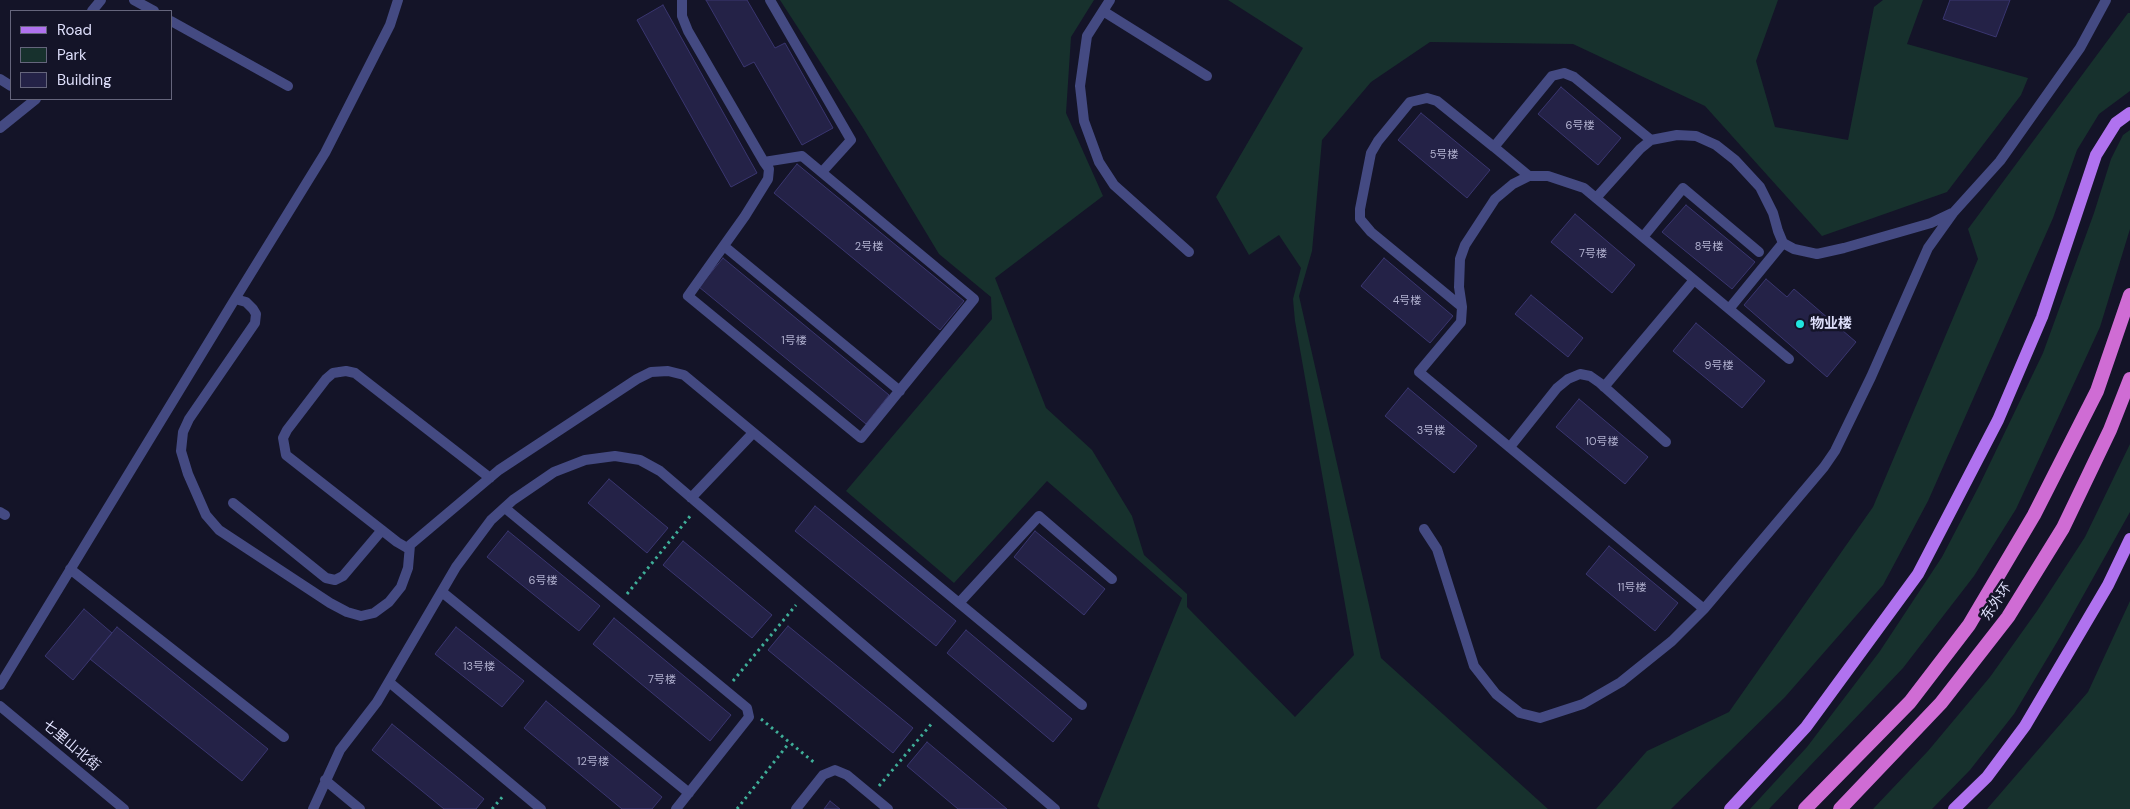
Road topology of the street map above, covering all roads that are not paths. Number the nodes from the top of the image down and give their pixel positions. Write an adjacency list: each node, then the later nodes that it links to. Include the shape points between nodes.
1 (134, 0): 7 (street)
2 (398, 0): 29 (street, via 390,25 325,153)
3 (682, 0): 17 (street, via 682,16 688,31)
4 (770, 0): 18 (street, via 851,140)
5 (1110, 0): 8 (street)
6 (2106, 0): 21 (street, via 2080,48 2000,161)
7 (152, 10)
8 (1103, 11): 10 (street); 25 (street, via 1087,36 1080,86 1084,121 1099,162 1114,185)
9 (172, 22): 11 (street)
10 (1207, 76)
11 (288, 86)
12 (34, 100): 14 (street)
13 (2130, 113): 67 (main road, via 2116,123 2096,155 2042,317 1998,420 1918,574 1806,727)
14 (0, 128)
15 (1651, 140): 16 (street, via 1574,77 1564,73 1552,76); 20 (street); 23 (street, via 1678,135 1696,136 1716,145 1760,187)
16 (1494, 147): 19 (street); 30 (street, via 1437,101 1427,98 1410,102 1371,154 1360,219)
17 (764, 162): 18 (street, via 802,156); 24 (street, via 769,169 768,179)
18 (822, 172): 35 (street, via 974,299)
19 (1529, 176): 20 (street, via 1548,176 1568,182 1584,188); 30 (street, via 1496,198 1465,245 1460,259)
20 (1596, 198): 22 (street)
21 (1954, 212): 23 (street, via 1930,223 1817,254); 51 (street, via 1928,248 1835,451)
22 (1643, 237): 26 (street, via 1683,188); 27 (street)
23 (1783, 243): 31 (street)
24 (724, 246): 35 (street); 35 (street, via 688,296 861,438)
25 (1189, 252)
26 (1760, 252)
27 (1694, 280): 31 (street); 34 (street)
28 (2130, 295): 68 (highway, via 2097,391 2034,515 1969,625 1910,702)
29 (236, 298): 46 (street, via 253,309 256,314 254,323 183,432 181,451 206,516 219,530 330,603 361,616 374,613 401,587 408,568); 47 (street)
30 (1462, 306): 38 (street, via 1461,322 1419,372)
31 (1729, 309): 32 (street)
32 (1788, 359)
33 (2130, 379): 69 (highway, 东外环, via 2110,430 2063,528 2008,617 1941,703)
34 (1604, 387): 37 (street); 38 (street, via 1590,376 1580,374 1568,379)
35 (900, 391)
36 (753, 433): 39 (street, via 684,375 668,371 651,372); 40 (street); 50 (street)
37 (1666, 442)
38 (1510, 448): 51 (street)
39 (490, 478): 44 (street, via 355,373 333,373 287,430 283,448 286,454); 46 (street)
40 (691, 498): 42 (street, via 653,467 640,460 615,456 585,460 554,472); 66 (street)
41 (233, 503): 44 (street, via 326,578 335,580 343,576)
42 (505, 508): 49 (street, via 473,542); 58 (street, via 747,708 749,717)
43 (1424, 529): 51 (street, via 1437,549 1474,666 1496,694 1520,713 1540,718 1591,700 1621,682 1672,641)
44 (382, 530): 46 (street)
45 (2130, 539): 70 (main road, via 2108,585 2025,726 1986,777)
46 (409, 549)
47 (70, 569): 53 (street); 56 (street)
48 (1112, 579): 50 (street, via 1039,516)
49 (442, 592): 52 (street); 58 (street)
50 (959, 603): 54 (street)
51 (1704, 609)
52 (389, 682): 57 (street, via 340,750); 62 (street)
53 (0, 685)
54 (1082, 705)
55 (0, 706): 59 (street, 七里山北街)
56 (284, 737)
57 (325, 780): 60 (street); 61 (street)
58 (689, 792): 63 (street)
59 (124, 809)
60 (313, 809)
61 (360, 809)
62 (541, 809)
63 (676, 809)
64 (796, 809): 65 (street, via 823,774 835,770 847,775)
65 (888, 809)
66 (1055, 809)
67 (1730, 809)
68 (1805, 809)
69 (1840, 809)
70 (1954, 809)

